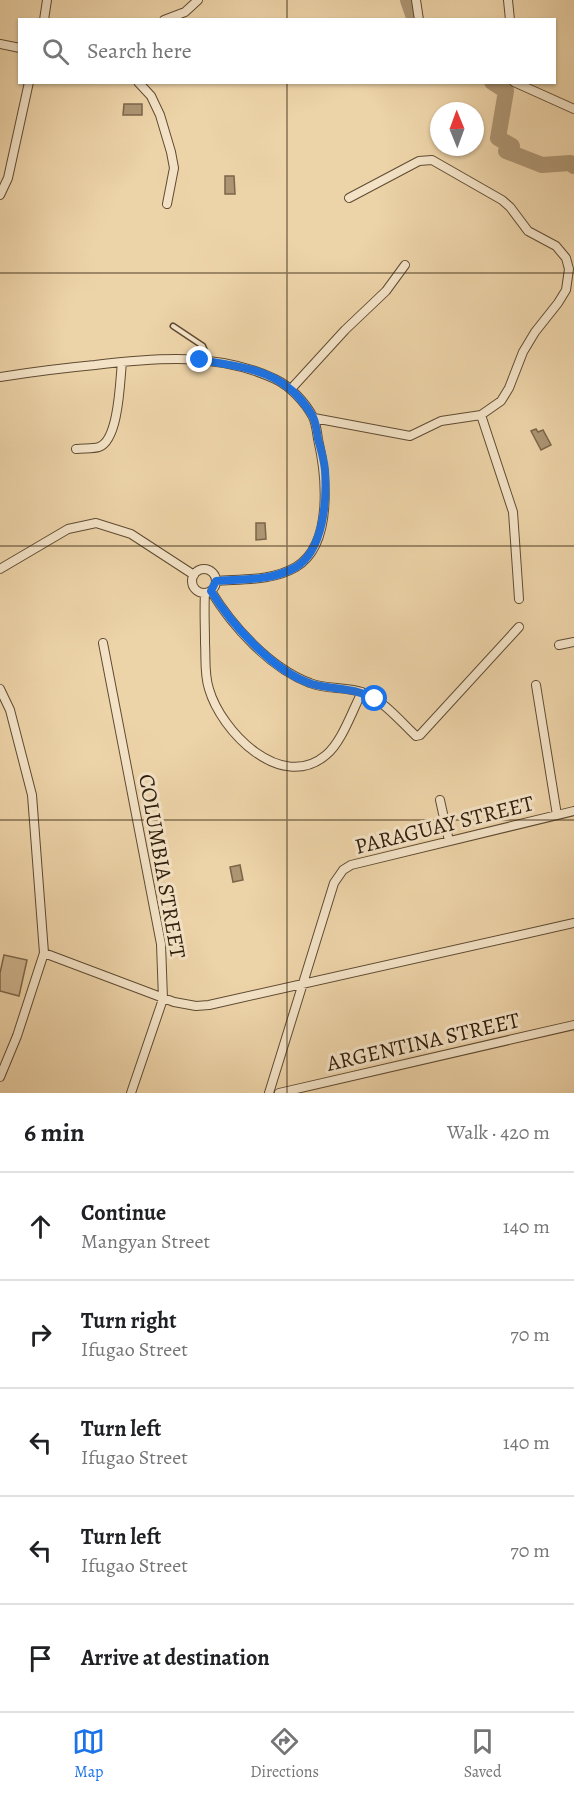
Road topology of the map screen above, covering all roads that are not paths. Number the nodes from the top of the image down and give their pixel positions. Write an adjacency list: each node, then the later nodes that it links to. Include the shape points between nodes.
1 (47, 0): 5 (street)
2 (198, 0): 6 (street)
3 (416, 0): 7 (street)
4 (508, 0): 8 (street)
5 (44, 18)
6 (169, 18)
7 (419, 18)
8 (510, 18)
9 (0, 44): 10 (street)
10 (18, 48)
11 (29, 84): 15 (street, via 8,178)
12 (140, 84): 17 (street, via 152,96 171,152 174,168)
13 (520, 84): 14 (street)
14 (574, 109)
15 (0, 195)
16 (349, 198): 24 (street, via 419,161 432,160 502,200 528,231 556,246 566,258 566,290 523,352 501,401)
17 (167, 204)
18 (405, 266): 23 (street, via 386,291)
19 (173, 326): 21 (lane, via 203,346)
20 (122, 362): 21 (street, via 175,357); 22 (street); 26 (street, via 116,418 106,443)
21 (209, 362): 23 (street, via 249,369)
22 (0, 377)
23 (291, 389): 25 (street)
24 (481, 415): 25 (street, via 441,421 410,436); 31 (street, via 513,512)
25 (314, 418): 29 (street, via 325,468 326,496 317,540 308,555 298,566 277,575)
26 (76, 449)
27 (0, 569): 28 (street, via 68,529 96,523 131,534)
28 (194, 575): 29 (street, via 207,570); 30 (street, via 193,586)
29 (216, 581): 30 (street)
30 (208, 592): 38 (street, via 247,638 273,661 309,683); 38 (street, via 208,689 231,730 264,759 300,766 325,756)
31 (519, 599)
32 (519, 627): 38 (street, via 420,735 416,736 386,707)
33 (574, 642): 35 (street)
34 (103, 643): 46 (street, COLUMBIA STREET, via 156,914)
35 (559, 645)
36 (536, 685): 41 (street)
37 (0, 689): 44 (street, via 10,710 32,795)
38 (362, 692)
39 (440, 800): 42 (street)
40 (574, 811): 41 (street, PARAGUAY STREET)
41 (557, 814): 42 (street, PARAGUAY STREET)
42 (449, 841): 45 (street, PARAGUAY STREET, via 343,870 334,883)
43 (574, 923): 45 (street)
44 (44, 953): 46 (street); 48 (street)
45 (303, 985): 46 (street, via 209,1005 183,1005); 50 (street, PARAGUAY STREET)
46 (163, 999): 49 (street, COLUMBIA STREET)
47 (574, 1025): 51 (street, ARGENTINA STREET)
48 (0, 1077)
49 (131, 1093)
50 (269, 1093)
51 (279, 1093)

